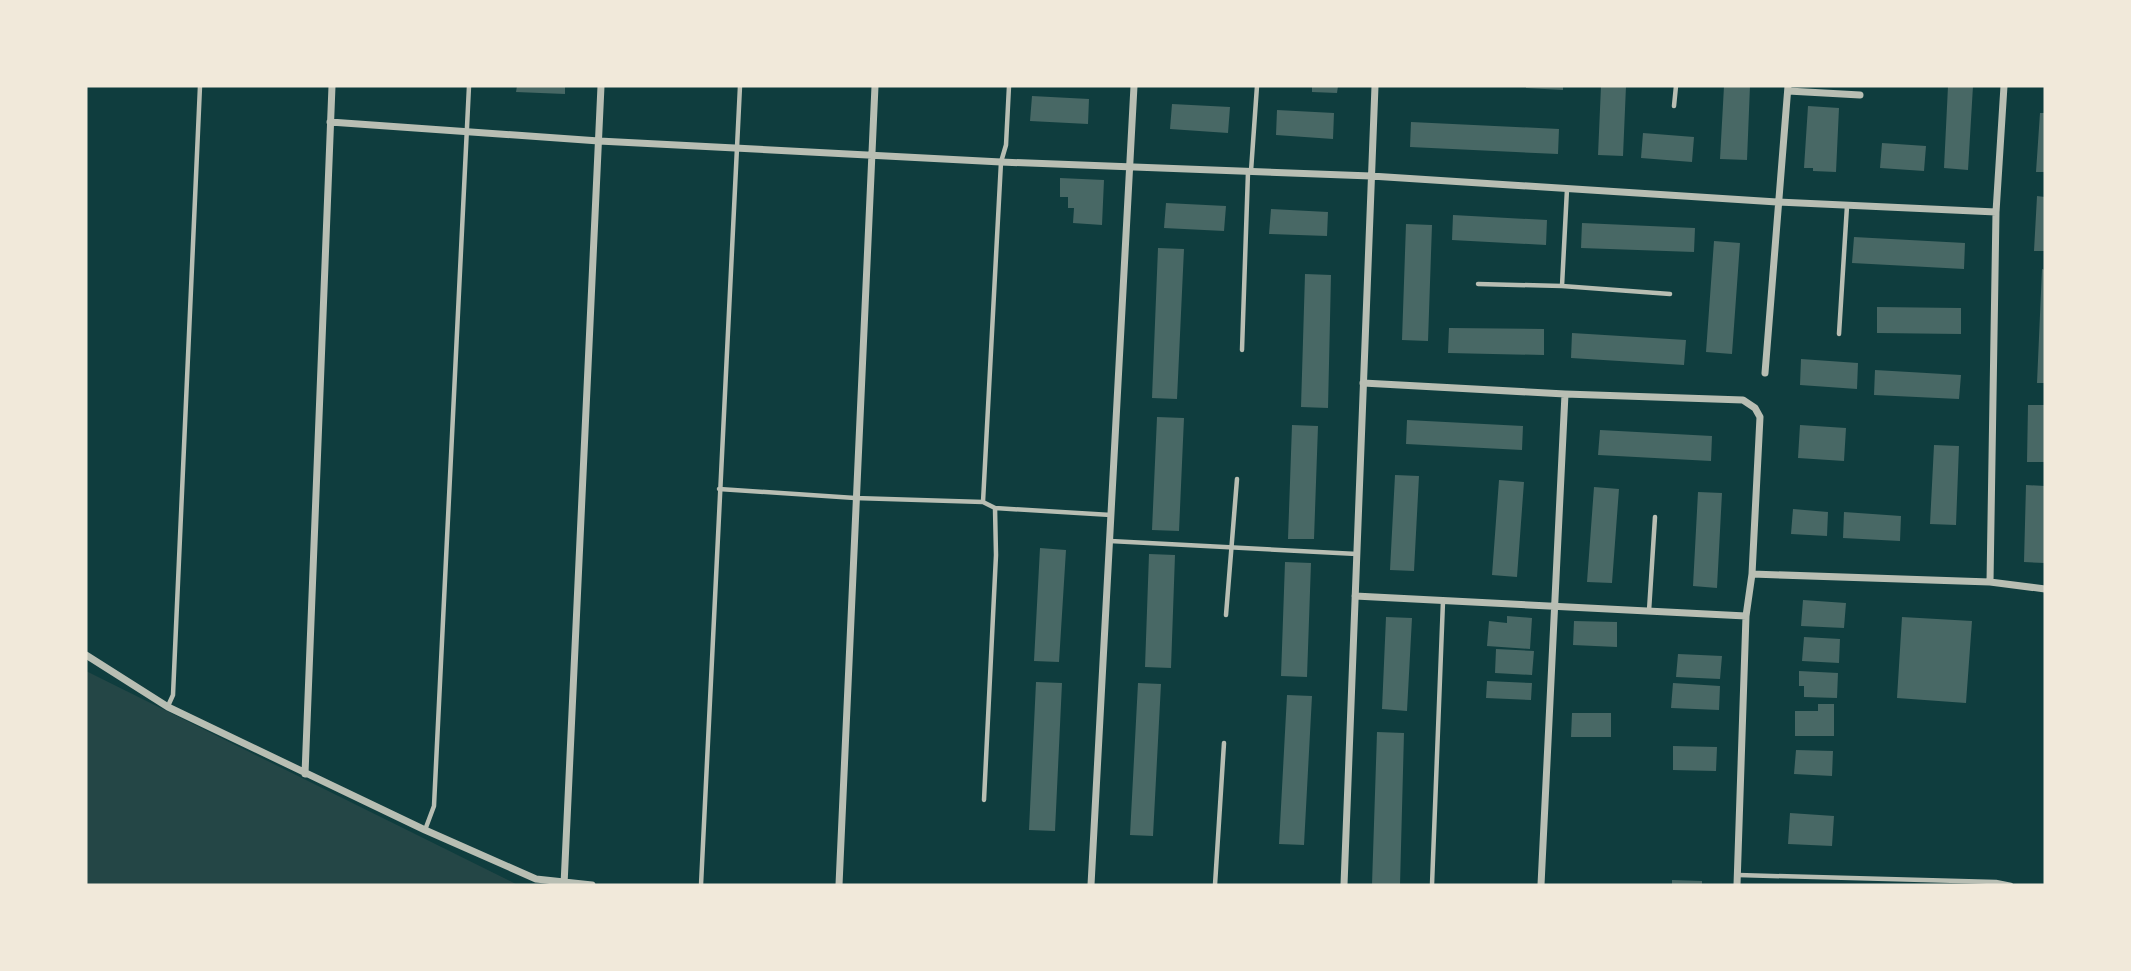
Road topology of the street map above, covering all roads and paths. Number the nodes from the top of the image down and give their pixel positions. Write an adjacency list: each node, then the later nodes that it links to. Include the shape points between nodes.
1 (200, 86): 57 (lane, via 173,695)
2 (332, 86): 16 (street)
3 (468, 86): 17 (lane)
4 (601, 86): 18 (street)
5 (740, 86): 19 (lane)
6 (875, 86): 20 (street)
7 (1009, 86): 21 (lane)
8 (1134, 86): 22 (street)
9 (1257, 86): 23 (lane)
10 (1375, 86): 24 (street)
11 (1676, 86): 15 (lane)
12 (2004, 86): 28 (street)
13 (1788, 89): 14 (street); 26 (street)
14 (1860, 95)
15 (1674, 106)
16 (330, 121): 17 (street); 59 (street)
17 (466, 130): 18 (street); 61 (lane, via 434,806)
18 (599, 141): 19 (street); 63 (street)
19 (737, 147): 20 (street); 38 (lane)
20 (871, 155): 21 (street); 39 (street)
21 (1001, 162): 22 (street); 40 (lane)
22 (1130, 168): 23 (street); 42 (street)
23 (1250, 172): 24 (street); 33 (lane)
24 (1371, 176): 25 (street); 35 (street)
25 (1567, 188): 26 (street); 30 (lane)
26 (1777, 202): 27 (street); 34 (street)
27 (1847, 205): 28 (street); 32 (lane)
28 (1996, 212): 48 (street)
29 (1478, 284): 30 (lane)
30 (1562, 286): 31 (lane)
31 (1670, 294)
32 (1839, 334)
33 (1242, 350)
34 (1765, 373)
35 (1363, 383): 36 (street); 46 (street)
36 (1564, 394): 47 (street, via 1743,400 1755,408 1760,417); 52 (street)
37 (1237, 479): 45 (lane)
38 (719, 489): 39 (lane); 66 (lane)
39 (855, 498): 40 (lane); 67 (street)
40 (983, 502): 41 (lane)
41 (995, 508): 42 (lane); 60 (lane)
42 (1111, 515): 44 (street)
43 (1655, 517): 53 (lane)
44 (1110, 541): 45 (lane); 68 (street)
45 (1231, 547): 46 (lane); 54 (lane)
46 (1357, 554): 50 (street)
47 (1752, 574): 48 (street); 55 (street)
48 (1990, 582): 49 (street)
49 (2045, 589)
50 (1355, 596): 51 (street); 70 (street)
51 (1443, 601): 52 (street); 71 (lane)
52 (1555, 606): 53 (street); 72 (street)
53 (1649, 611): 55 (street)
54 (1226, 615)
55 (1746, 616): 62 (street)
56 (86, 655): 57 (street)
57 (168, 707): 59 (street)
58 (1224, 743): 69 (lane)
59 (305, 774): 61 (street)
60 (985, 800)
61 (425, 830): 63 (street, via 536,878)
62 (1738, 875): 64 (lane); 73 (street)
63 (564, 884): 65 (street)
64 (1985, 884): 74 (lane)
65 (592, 885)
66 (701, 885)
67 (839, 885)
68 (1091, 885)
69 (1215, 885)
70 (1344, 885)
71 (1432, 885)
72 (1541, 885)
73 (1737, 885)
74 (2011, 885)

